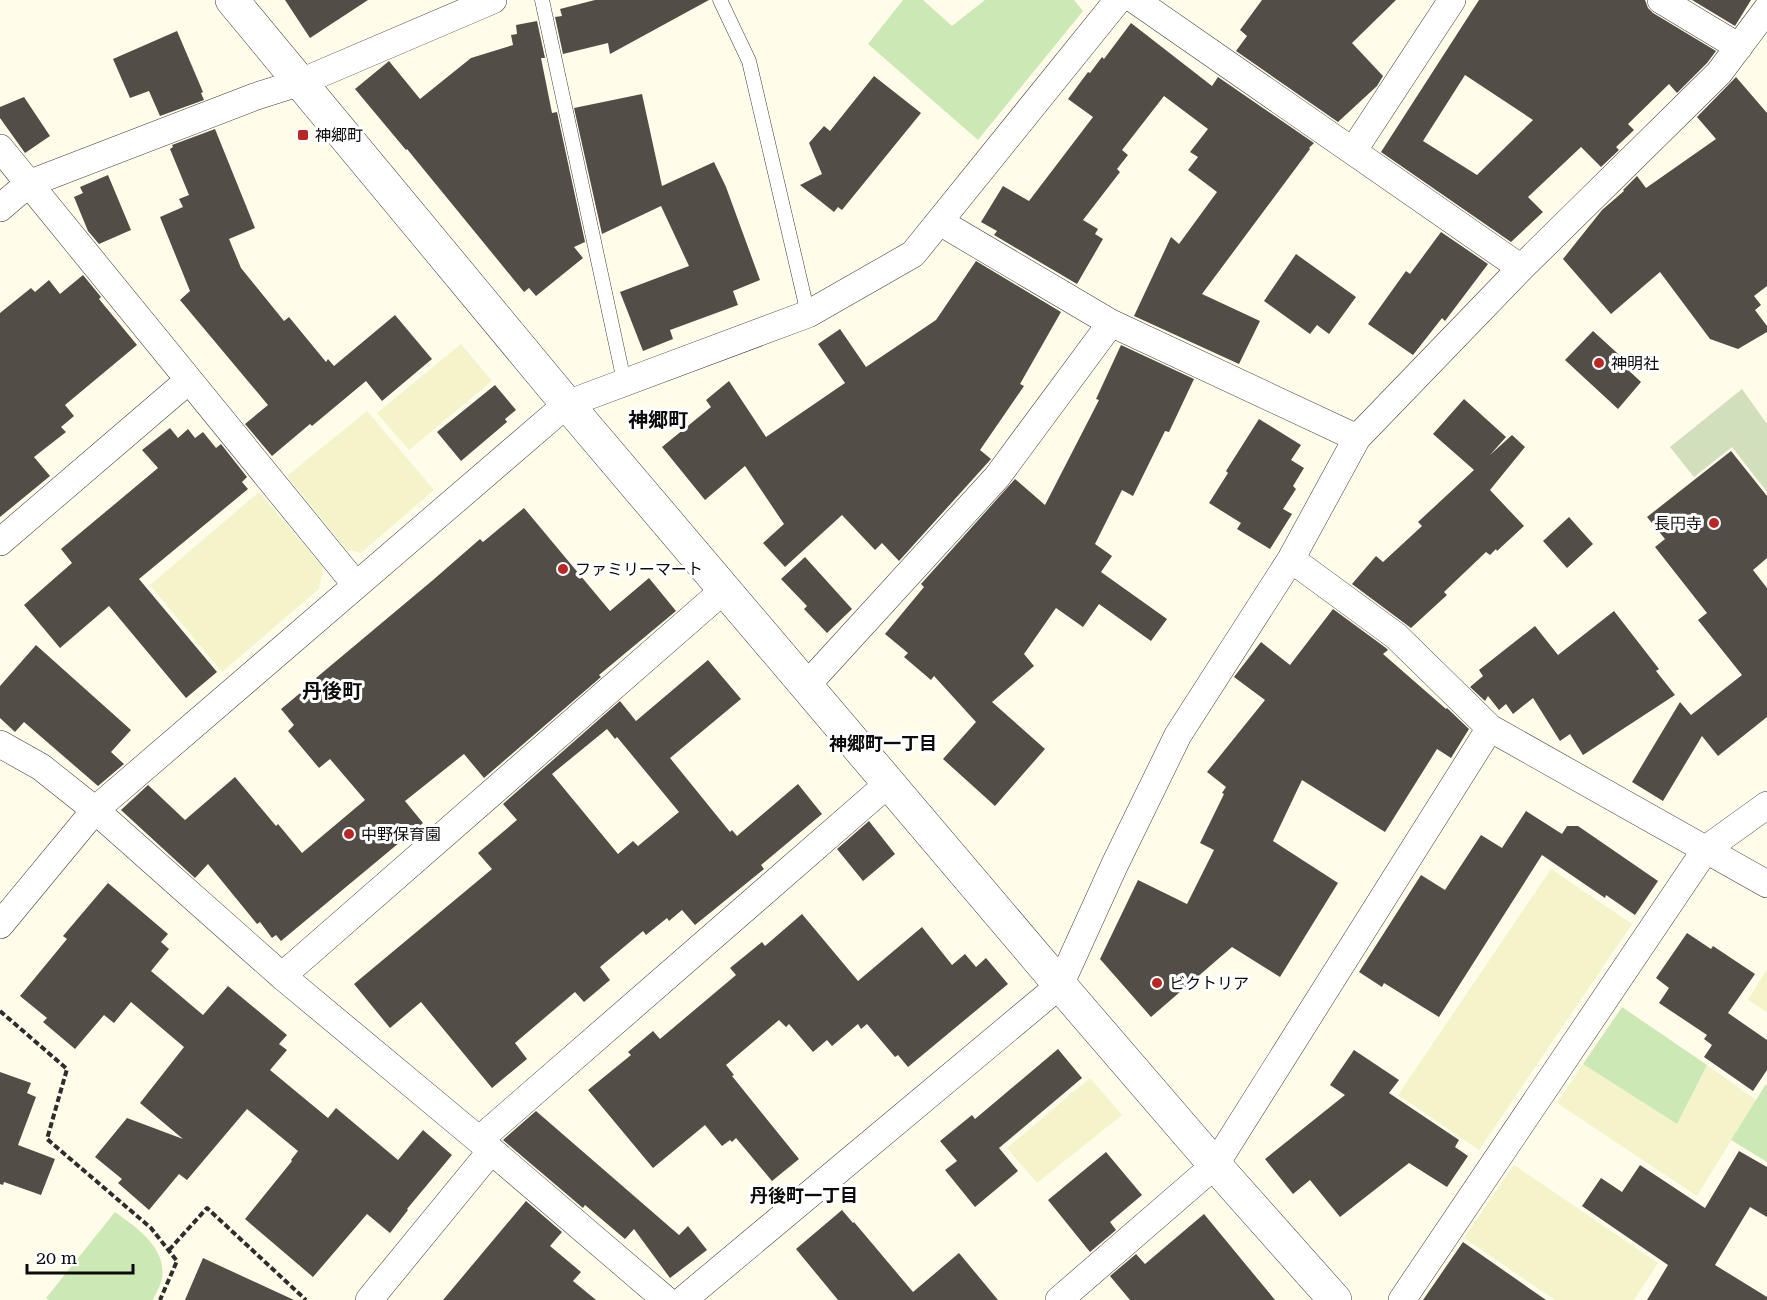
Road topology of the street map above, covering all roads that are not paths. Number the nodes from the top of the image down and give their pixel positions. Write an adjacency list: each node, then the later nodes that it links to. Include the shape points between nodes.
1 (232, 0): 11 (street)
2 (493, 0): 11 (street)
3 (542, 0): 21 (lane)
4 (720, 0): 18 (lane, via 749,61)
5 (1118, 0): 16 (street)
6 (1135, 0): 13 (street)
7 (1452, 0): 13 (street)
8 (1661, 0): 10 (street)
9 (1766, 11): 10 (street)
10 (1739, 47): 17 (street, via 1719,73)
11 (301, 82): 14 (street); 22 (street)
12 (0, 148): 14 (street)
13 (1353, 152): 17 (street)
14 (28, 184): 15 (street); 20 (street)
15 (0, 208)
16 (940, 222): 18 (street, via 913,254); 19 (street)
17 (1521, 268): 23 (street)
18 (808, 314): 21 (street)
19 (1111, 323): 23 (street); 28 (street, via 997,477)
20 (189, 380): 24 (street); 26 (street)
21 (624, 381): 22 (street)
22 (567, 404): 26 (street); 27 (street)
23 (1357, 438): 25 (street)
24 (0, 542)
25 (1291, 559): 29 (street, via 1396,636); 38 (street, via 1178,735)
26 (356, 585): 33 (street)
27 (724, 589): 28 (street); 37 (street)
28 (806, 686): 31 (street)
29 (1490, 728): 34 (street); 40 (street)
30 (0, 744): 33 (street, via 41,767)
31 (889, 783): 38 (street); 39 (street)
32 (1767, 805): 34 (street)
33 (94, 810): 36 (street); 37 (street)
34 (1706, 849): 35 (street); 46 (street)
35 (1767, 884)
36 (0, 925)
37 (282, 976): 39 (street)
38 (1060, 985): 40 (street); 43 (street)
39 (485, 1145): 41 (street); 42 (street)
40 (1215, 1165): 44 (street); 45 (street)
41 (369, 1300)
42 (666, 1300)
43 (683, 1300)
44 (1059, 1300)
45 (1335, 1300)
46 (1402, 1300)

